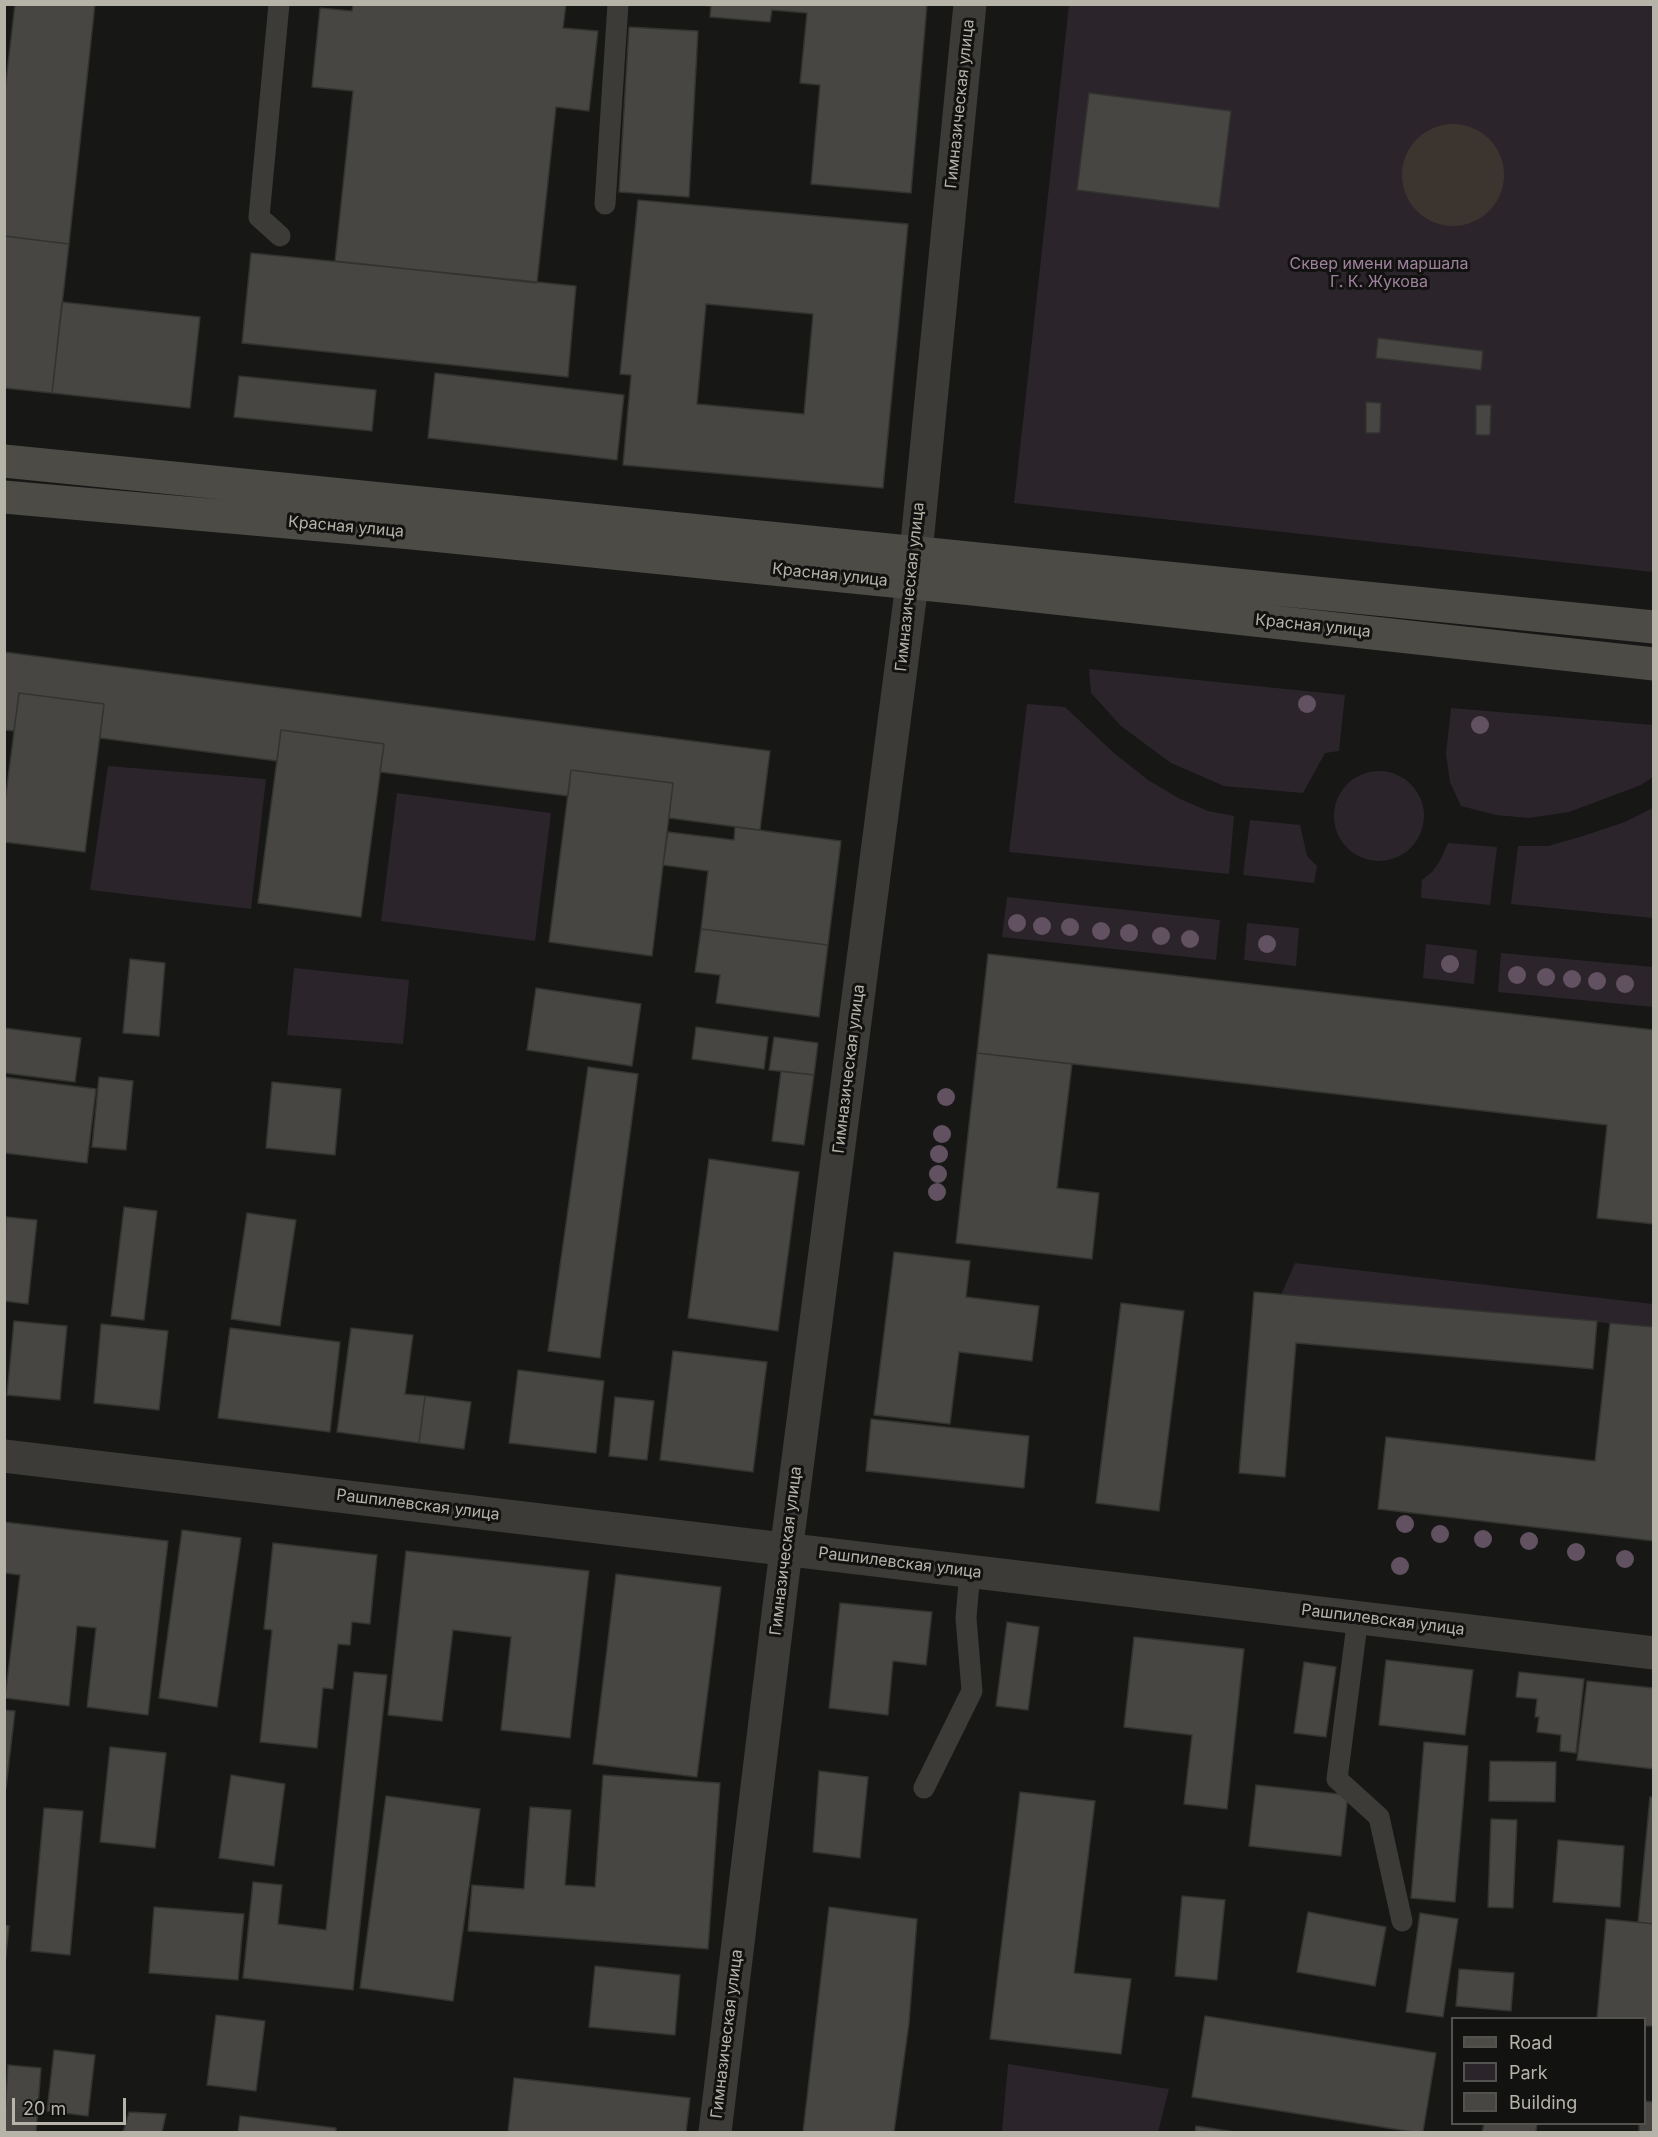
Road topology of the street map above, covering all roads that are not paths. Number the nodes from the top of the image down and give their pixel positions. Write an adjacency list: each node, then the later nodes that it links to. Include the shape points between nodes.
1 (279, 4): 5 (lane, via 259,217)
2 (618, 4): 4 (lane)
3 (970, 4): 8 (street, Гимназическая улица)
4 (605, 204)
5 (280, 236)
6 (4, 460): 8 (main road, Красная улица)
7 (4, 497): 8 (main road, Красная улица, via 412,533)
8 (914, 568): 9 (main road, Красная улица); 10 (main road, Красная улица); 12 (street, Гимназическая улица)
9 (1653, 627)
10 (1653, 664)
11 (4, 1456): 12 (street, Рашпилевская улица)
12 (787, 1549): 13 (street, Рашпилевская улица); 18 (street, Гимназическая улица)
13 (970, 1571): 14 (street, Рашпилевская улица); 16 (lane, via 966,1618 972,1691)
14 (1358, 1617): 15 (street, Рашпилевская улица); 17 (lane, via 1337,1779 1379,1817)
15 (1653, 1653)
16 (924, 1788)
17 (1402, 1922)
18 (715, 2133)

